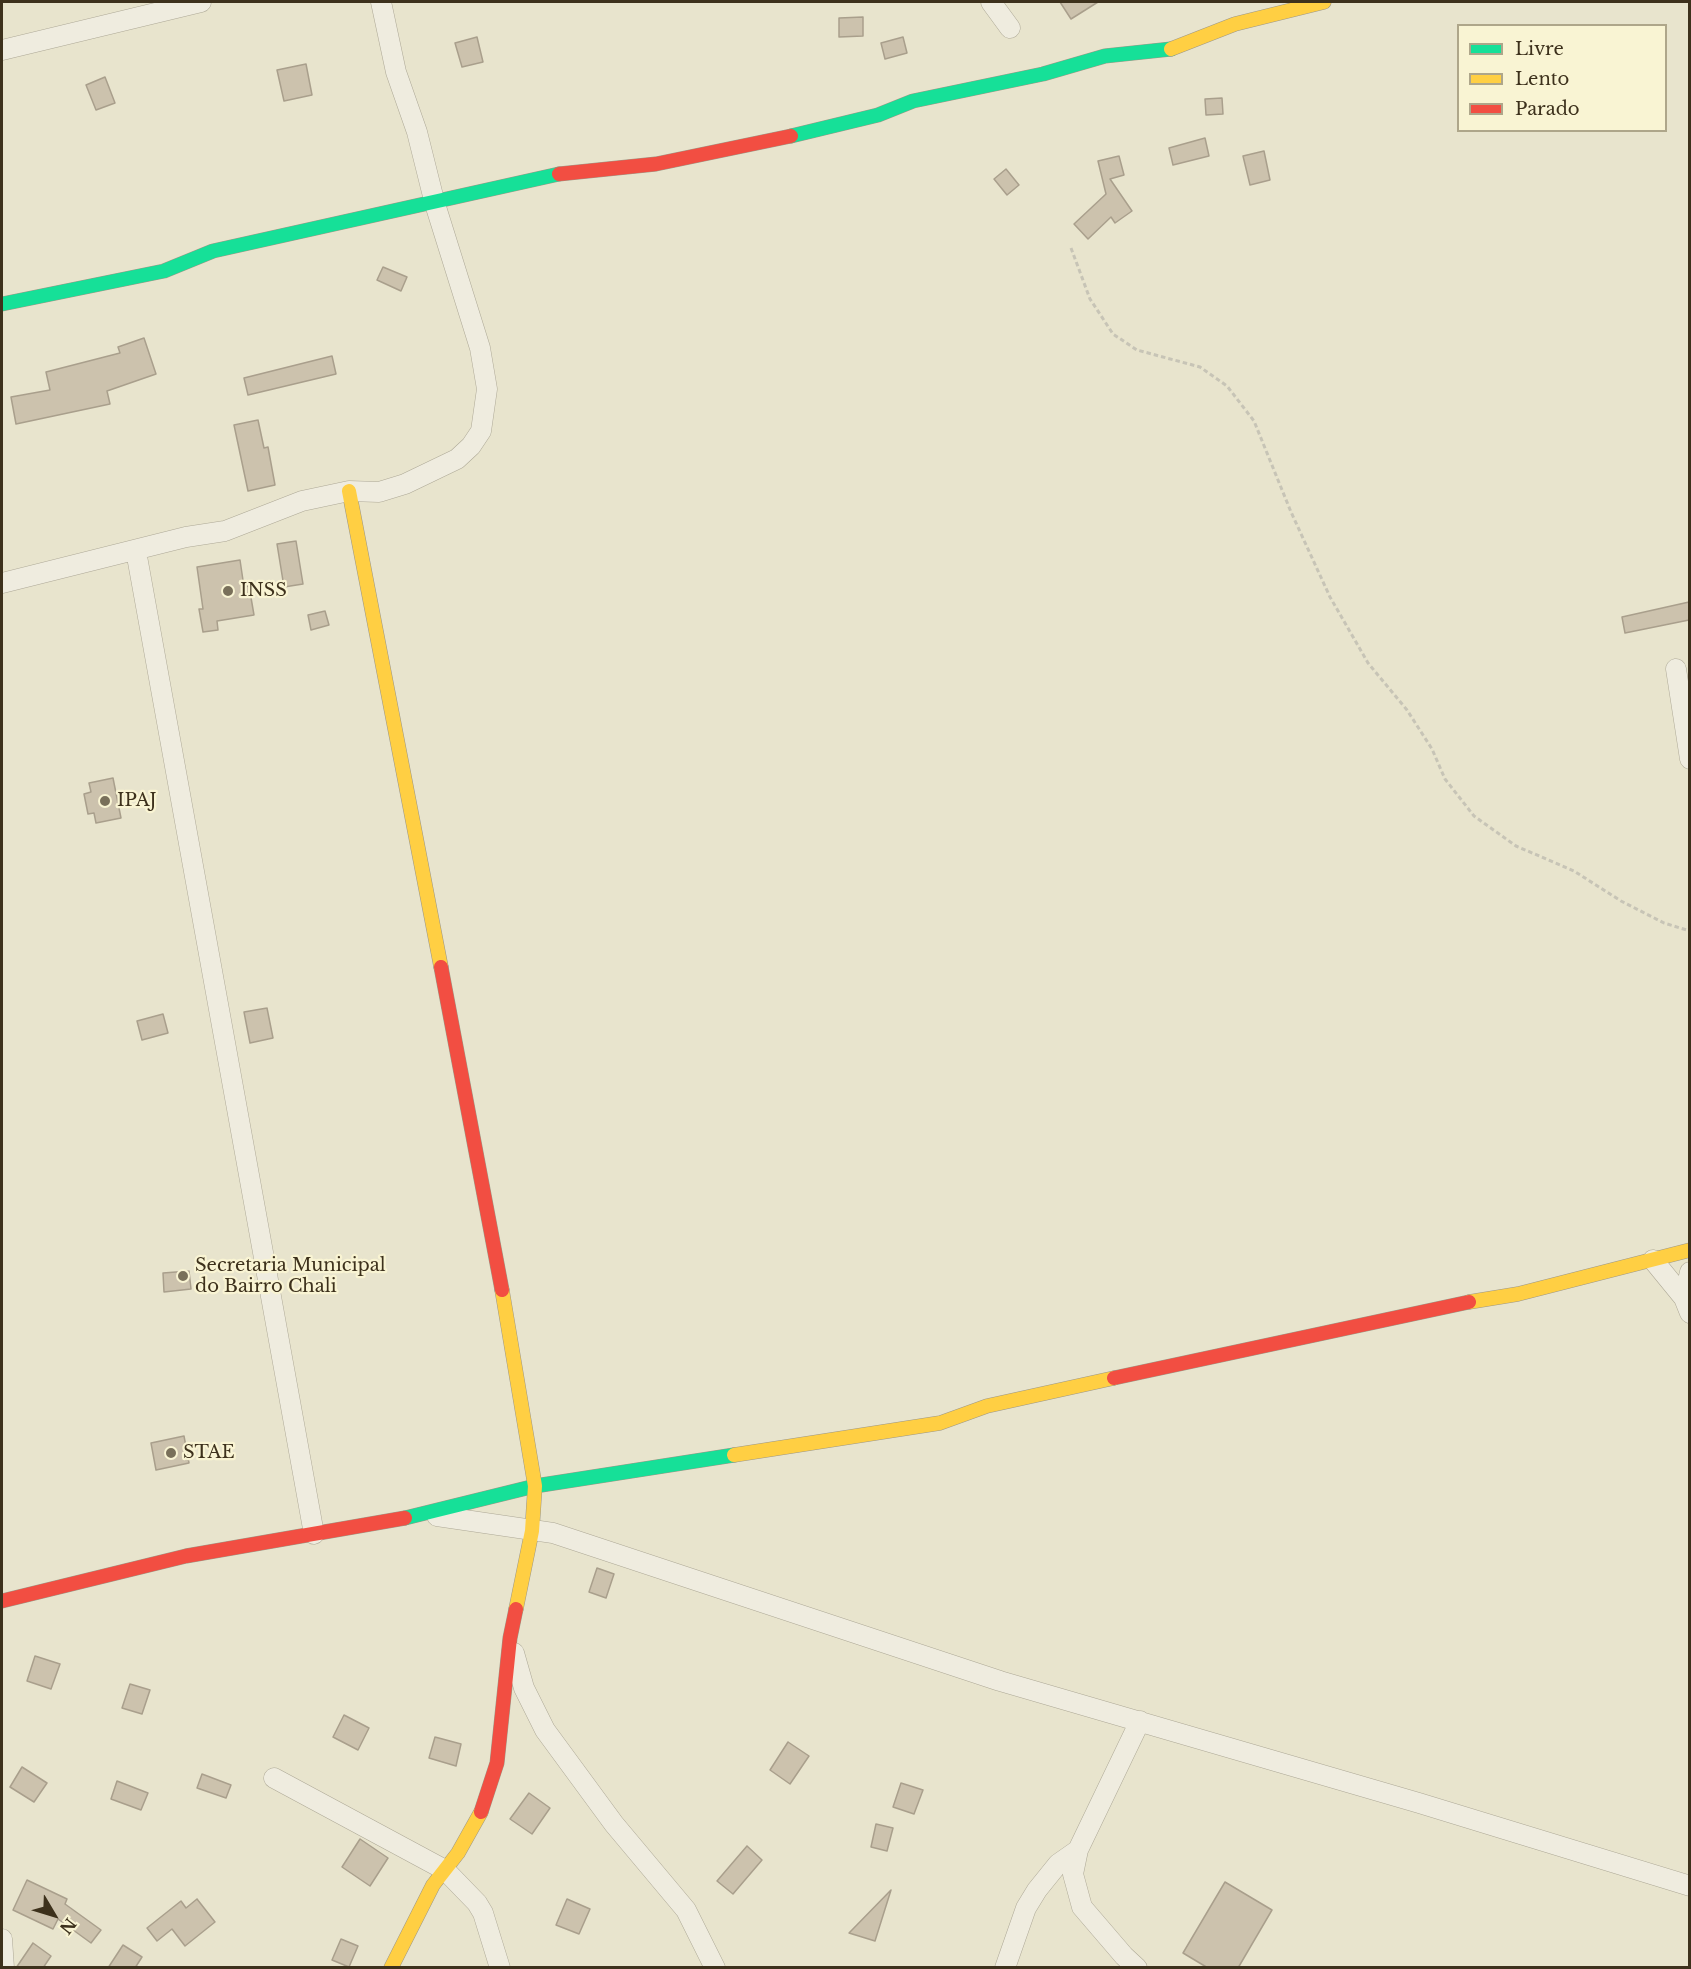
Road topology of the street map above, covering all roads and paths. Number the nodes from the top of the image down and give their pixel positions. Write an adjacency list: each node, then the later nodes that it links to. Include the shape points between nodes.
1 (201, 2): 6 (street)
2 (381, 2): 7 (street, via 396,72 417,132)
3 (991, 2): 5 (street)
4 (1324, 2): 7 (street, via 1235,24 1177,48 1105,56 1042,74 913,101 821,130 656,164 565,173)
5 (1010, 28)
6 (2, 50)
7 (435, 204): 9 (street, via 310,228 213,251 164,271); 10 (street, via 480,348 487,389 481,431 457,459 437,471 379,492)
8 (1071, 248): 15 (path, via 1090,299 1113,334 1137,350 1200,367 1227,386 1254,421 1330,597 1368,663 1407,710 1432,749 1445,779 1474,816 1516,846 1574,872 1664,923)
9 (2, 304)
10 (349, 491): 11 (street, via 294,503 225,531); 20 (street, via 488,1207)
11 (136, 551): 12 (street); 23 (street)
12 (2, 583)
13 (1676, 669): 14 (street)
14 (1689, 759)
15 (1689, 931)
16 (1689, 1250): 17 (street)
17 (1653, 1260): 19 (street); 20 (street, via 1518,1294 1441,1307 1017,1399 940,1423)
18 (1689, 1272): 19 (street)
19 (1687, 1306)
20 (535, 1486): 21 (street); 22 (street)
21 (425, 1515): 22 (street); 23 (street)
22 (532, 1531): 25 (street); 26 (street, via 553,1533 989,1677)
23 (314, 1534): 24 (street, via 186,1556)
24 (2, 1601)
25 (510, 1638): 29 (street, via 497,1763 482,1809); 35 (street, via 524,1688 545,1730 614,1824 686,1910)
26 (1140, 1721): 28 (street); 30 (street)
27 (274, 1778): 29 (street)
28 (1078, 1850): 36 (street, via 1058,1864 1037,1890 1026,1908); 37 (street, via 1073,1874 1082,1907)
29 (445, 1870): 33 (street, via 433,1885); 34 (street, via 477,1903)
30 (1689, 1886)
31 (2, 1939): 32 (street)
32 (4, 1968)
33 (391, 1968)
34 (500, 1968)
35 (715, 1968)
36 (1005, 1968)
37 (1137, 1968)

